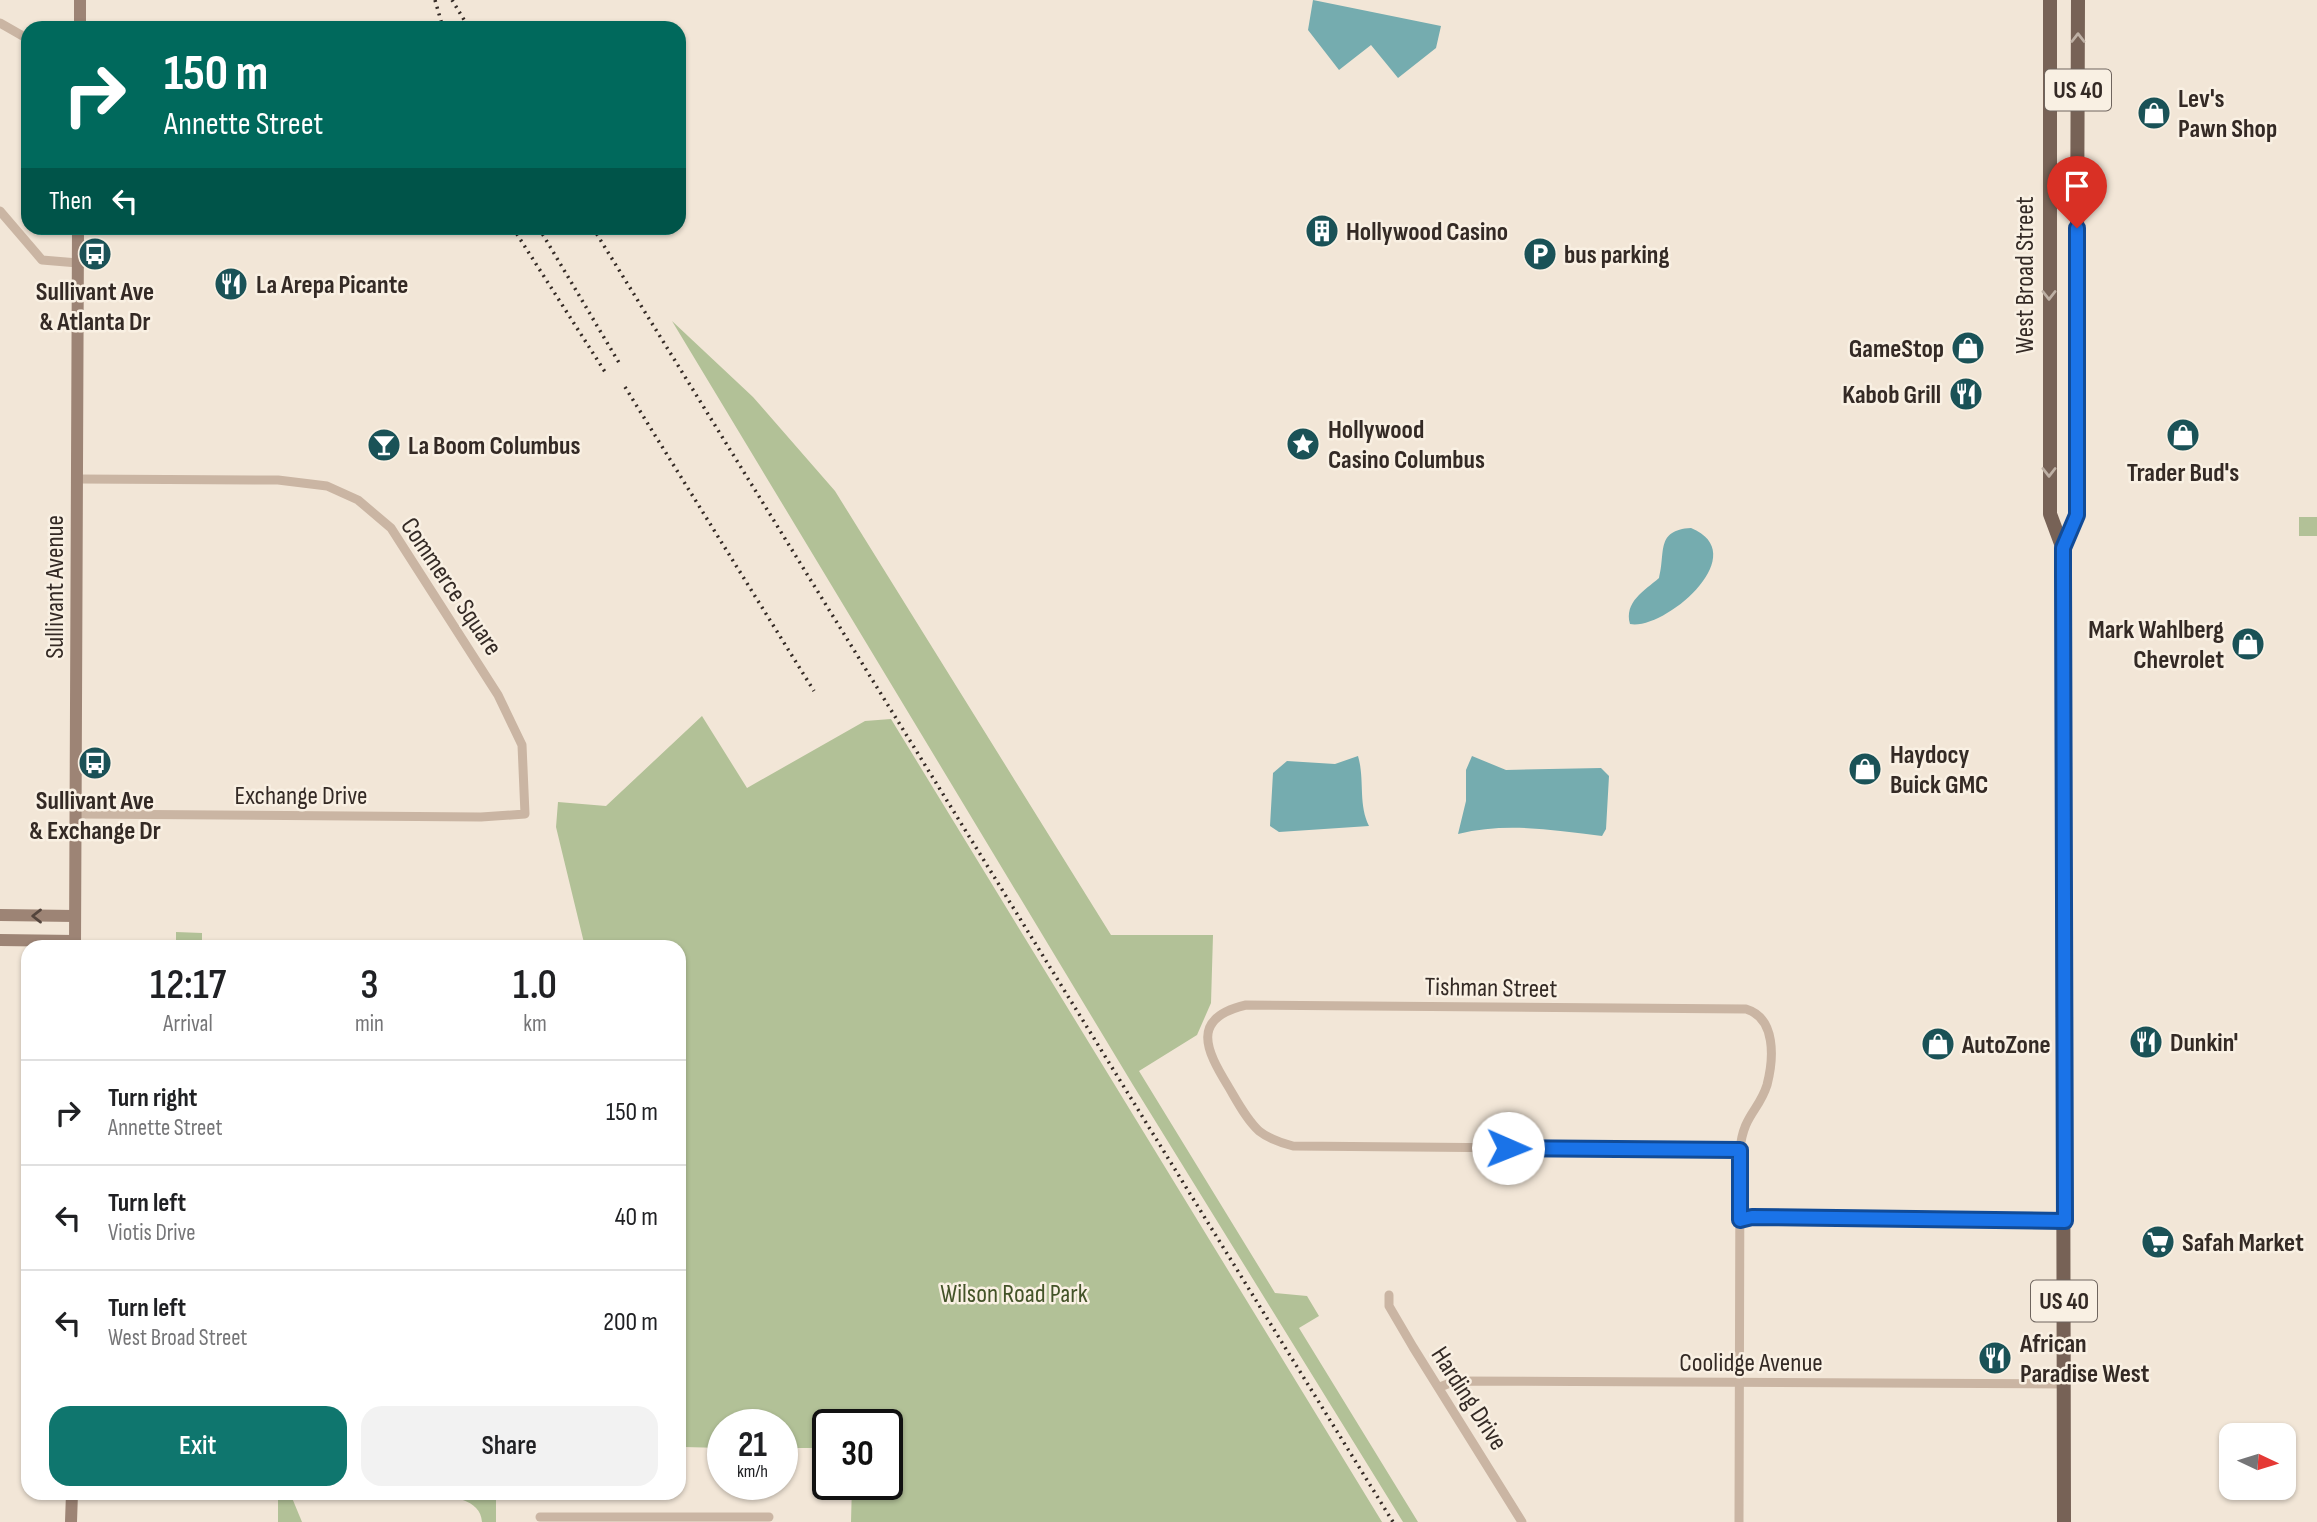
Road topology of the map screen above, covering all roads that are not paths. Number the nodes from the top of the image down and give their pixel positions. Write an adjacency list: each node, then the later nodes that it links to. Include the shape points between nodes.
1 (80, 0): 4 (main road)
2 (2050, 0): 11 (main road, West Broad Street / US 40, one-way to 11, via 2050,514)
3 (2078, 0): 11 (main road, West Broad Street / US 40, one-way to 3, via 2077,515)
4 (80, 21)
5 (0, 23): 6 (street)
6 (21, 35)
7 (0, 211): 9 (street, via 42,260)
8 (78, 235): 9 (main road, Sullivant Avenue)
9 (78, 263): 10 (main road, Sullivant Avenue)
10 (78, 479): 12 (main road, Sullivant Avenue); 13 (street, Commerce Square, via 278,480 327,486 358,500 399,539 498,695 522,745)
11 (2063, 548): 21 (main road, West Broad Street / US 40)
12 (75, 814): 13 (street, Exchange Drive); 15 (main road, Sullivant Avenue)
13 (525, 814)
14 (0, 915): 15 (main road, one-way to 14)
15 (75, 916): 17 (main road, Sullivant Avenue)
16 (0, 940): 18 (main road)
17 (75, 940)
18 (21, 941)
19 (1740, 1150): 19 (street, Tishman Street, via 1744,1124 1767,1084 1770,1035 1766,1020 1746,1009 1259,1006 1229,1009 1215,1018 1207,1036 1212,1059 1246,1115 1259,1131 1281,1143); 20 (street)
20 (1740, 1220): 21 (street); 23 (street)
21 (2065, 1221): 24 (main road, West Broad Street / US 40)
22 (1389, 1295): 25 (street, Harding Drive, via 1389,1306)
23 (1740, 1382): 24 (street, Coolidge Avenue); 25 (street, Coolidge Avenue, via 1455,1381); 33 (street)
24 (2064, 1384): 34 (main road, West Broad Street / US 40)
25 (1440, 1387): 32 (street, Harding Drive)
26 (72, 1500): 31 (main road)
27 (540, 1517): 29 (street)
28 (769, 1517): 30 (street)
29 (593, 1519): 30 (street)
30 (718, 1520)
31 (71, 1522)
32 (1522, 1522)
33 (1740, 1522)
34 (2064, 1522)

